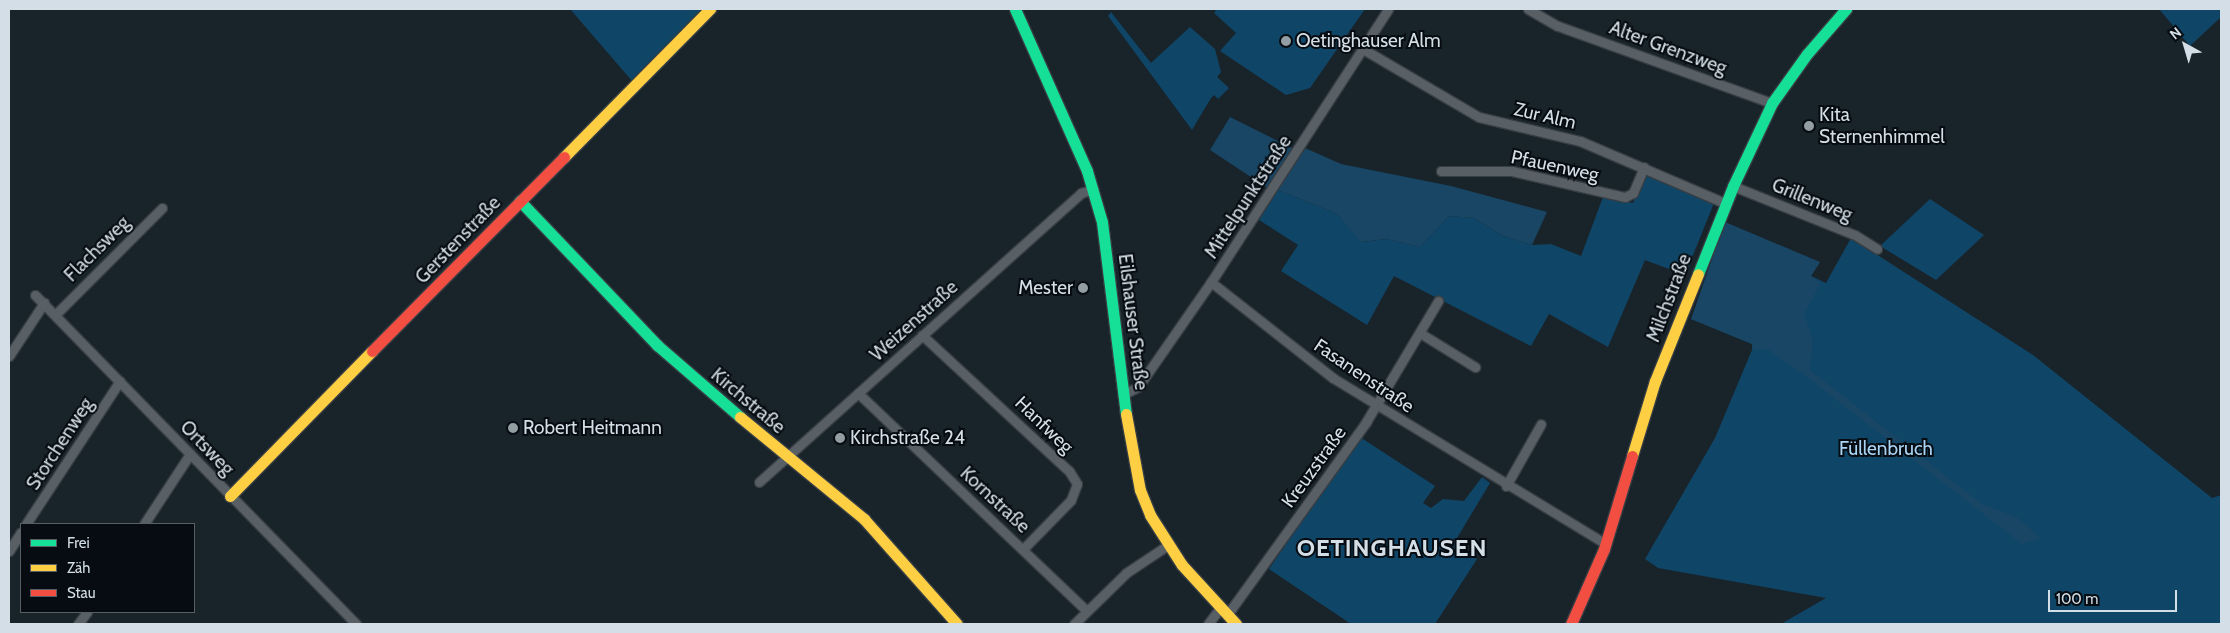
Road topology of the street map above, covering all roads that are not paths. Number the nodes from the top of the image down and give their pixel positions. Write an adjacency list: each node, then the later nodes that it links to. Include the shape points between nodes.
1 (710, 9): 12 (street, Gerstenstraße)
2 (1015, 9): 11 (street, Eilshauser Straße)
3 (1388, 9): 6 (street, Mittelpunktstraße)
4 (1528, 9): 7 (street, Alter Grenzweg, via 1558,26)
5 (1846, 9): 7 (street, Milchstraße, via 1807,54)
6 (1363, 49): 8 (street, Zur Alm, via 1479,117 1580,141); 16 (street, Mittelpunktstraße)
7 (1772, 103): 10 (street, Milchstraße)
8 (1644, 168): 9 (street, Pfauenweg, via 1633,193 1625,197 1512,171); 13 (street, Zur Alm)
9 (1441, 171)
10 (1732, 186): 13 (street, Milchstraße); 15 (street, Grillenweg, via 1855,235)
11 (1093, 189): 22 (street, Weizenstraße, via 1081,193); 27 (street, Eilshauser Straße, via 1102,222)
12 (520, 201): 31 (street, Kirchstraße, via 657,345); 34 (street, Gerstenstraße)
13 (1725, 203): 38 (street, Milchstraße, via 1655,380)
14 (162, 208): 20 (street, Flachsweg)
15 (1877, 249)
16 (1211, 282): 27 (street, Mittelpunktstraße, via 1138,387); 28 (street, Fasanenstraße, via 1333,378)
17 (35, 295): 19 (street, Ortsweg)
18 (1438, 301): 21 (street, Kreuzstraße)
19 (44, 303): 20 (street, Ortsweg); 23 (street)
20 (56, 314): 25 (street, Ortsweg)
21 (1420, 333): 24 (street); 28 (street, Kreuzstraße)
22 (922, 335): 26 (street, Weizenstraße); 40 (street, Hanfweg, via 1069,472 1077,484 1070,500)
23 (9, 356)
24 (1474, 367)
25 (120, 381): 30 (street, Ortsweg); 35 (street, Storchenweg)
26 (858, 393): 31 (street, Weizenstraße); 40 (street, Kornstraße)
27 (1124, 394): 39 (street, Eilshauser Straße, via 1140,490)
28 (1376, 406): 33 (street, Fasanenstraße); 43 (street, Kreuzstraße)
29 (1541, 424): 33 (street)
30 (190, 454): 34 (street, Ortsweg); 36 (street)
31 (787, 456): 32 (street, Weizenstraße); 47 (street, Kirchstraße, via 892,547)
32 (758, 482)
33 (1506, 486): 38 (street, Fasanenstraße)
34 (230, 496): 46 (street, Ortsweg)
35 (27, 523)
36 (145, 523)
37 (20, 534): 41 (street)
38 (1606, 544): 51 (street, Milchstraße)
39 (1168, 545): 42 (street, via 1126,573); 43 (street, Eilshauser Straße)
40 (1023, 548): 42 (street, Kornstraße)
41 (9, 551)
42 (1087, 611): 48 (street)
43 (1223, 611): 49 (street, Kreuzstraße); 50 (street, Eilshauser Straße)
44 (85, 613): 45 (street)
45 (78, 624)
46 (356, 624)
47 (957, 624)
48 (1074, 624)
49 (1208, 624)
50 (1236, 624)
51 (1571, 624)

